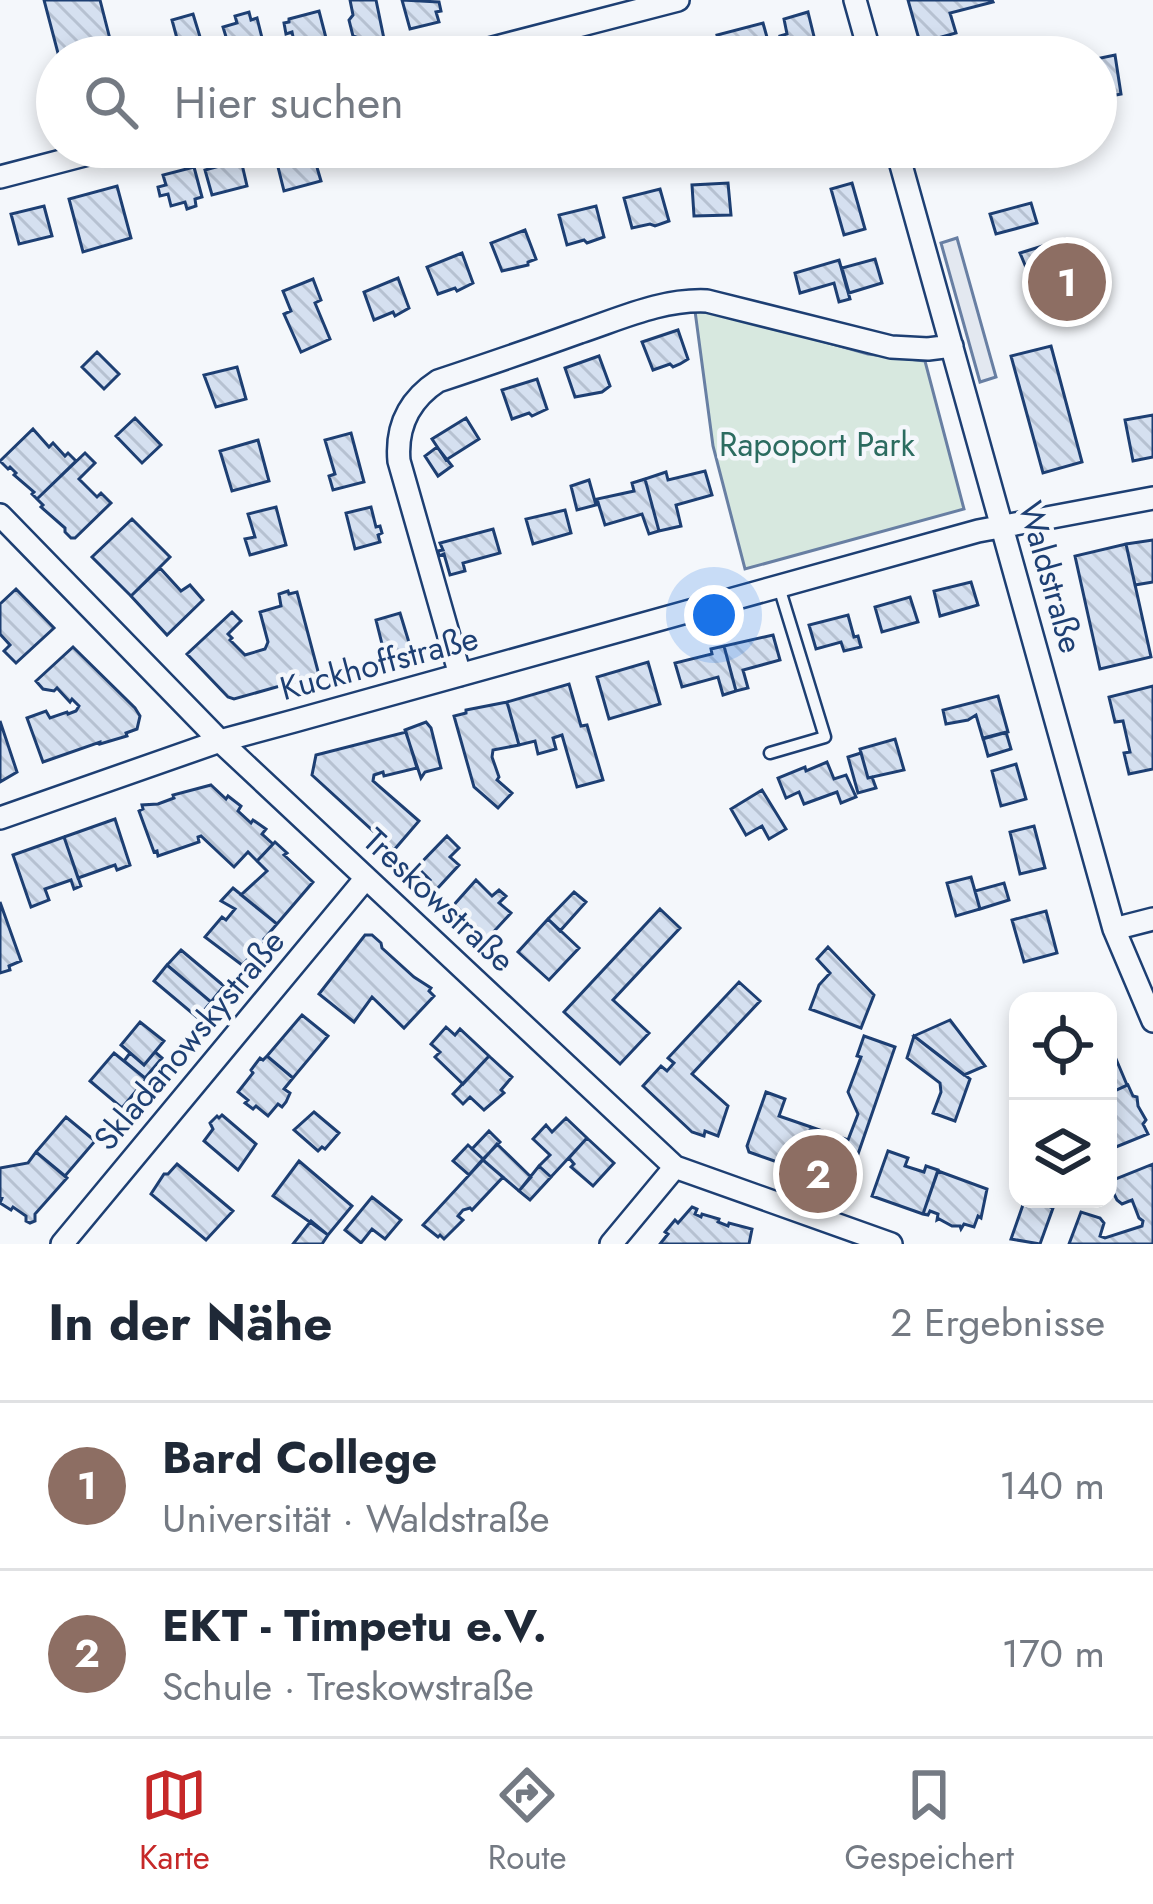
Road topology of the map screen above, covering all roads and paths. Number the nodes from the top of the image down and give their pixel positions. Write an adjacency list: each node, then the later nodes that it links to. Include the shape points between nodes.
1 (678, 0): 3 (street)
2 (855, 0): 4 (street)
3 (539, 36)
4 (865, 36)
5 (36, 168): 7 (street)
6 (902, 168): 8 (street, Waldstraße)
7 (0, 177)
8 (952, 346): 11 (street, Waldstraße); 13 (street, via 891,347 682,300 427,389 410,407 398,449)
9 (1153, 498): 11 (street, Kuckhoffstraße)
10 (0, 515): 14 (street, Treskowstraße)
11 (1003, 526): 12 (street, Kuckhoffstraße); 19 (street, Waldstraße)
12 (779, 587): 13 (street, Kuckhoffstraße); 15 (lane, via 825,736)
13 (460, 675): 14 (street, Kuckhoffstraße)
14 (220, 741): 16 (street, Kuckhoffstraße); 17 (street, Treskowstraße)
15 (770, 753)
16 (0, 818)
17 (366, 878): 21 (street, Treskowstraße); 22 (street, Skladanowskystraße)
18 (1153, 920): 19 (street)
19 (1114, 929): 20 (street, Waldstraße)
20 (1153, 1021)
21 (675, 1167): 23 (street); 24 (street, Treskowstraße)
22 (62, 1244)
23 (611, 1244)
24 (891, 1244)

